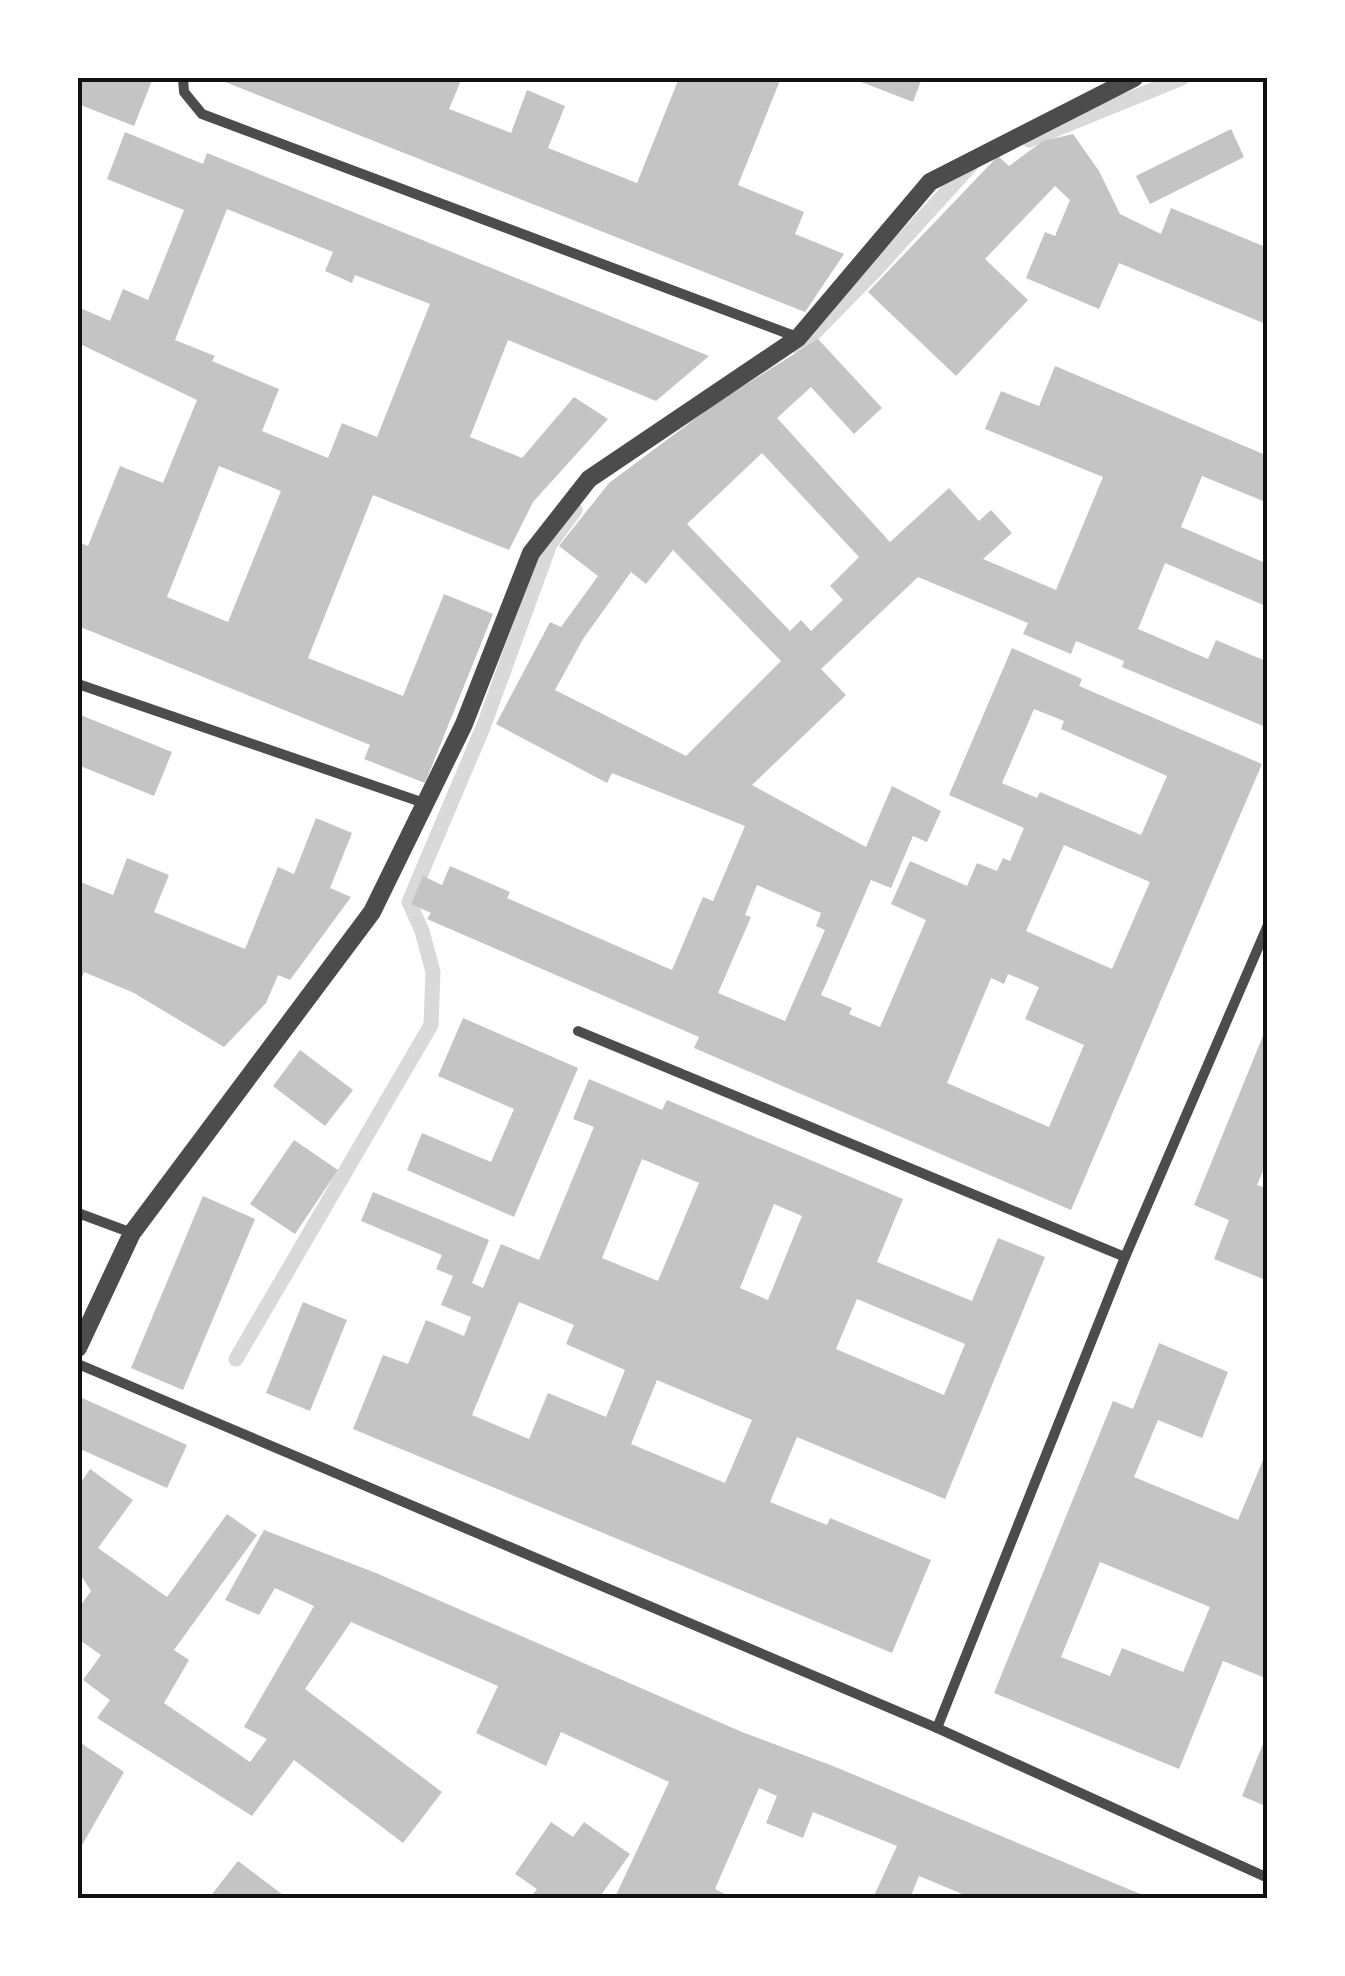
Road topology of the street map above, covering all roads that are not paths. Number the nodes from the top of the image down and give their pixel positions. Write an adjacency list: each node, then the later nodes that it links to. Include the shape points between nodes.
1 (183, 78): 3 (street, via 184,92 202,114)
2 (1134, 78): 3 (street, via 930,182)
3 (798, 338): 5 (street, via 588,479 530,552 464,724)
4 (78, 684): 5 (street)
5 (424, 803): 9 (street, via 372,912)
6 (1268, 925): 10 (street)
7 (578, 1031): 10 (street)
8 (78, 1213): 9 (street)
9 (132, 1233): 11 (street)
10 (1126, 1257): 13 (street)
11 (78, 1348)
12 (78, 1364): 13 (street)
13 (937, 1728): 14 (street)
14 (1268, 1878)

